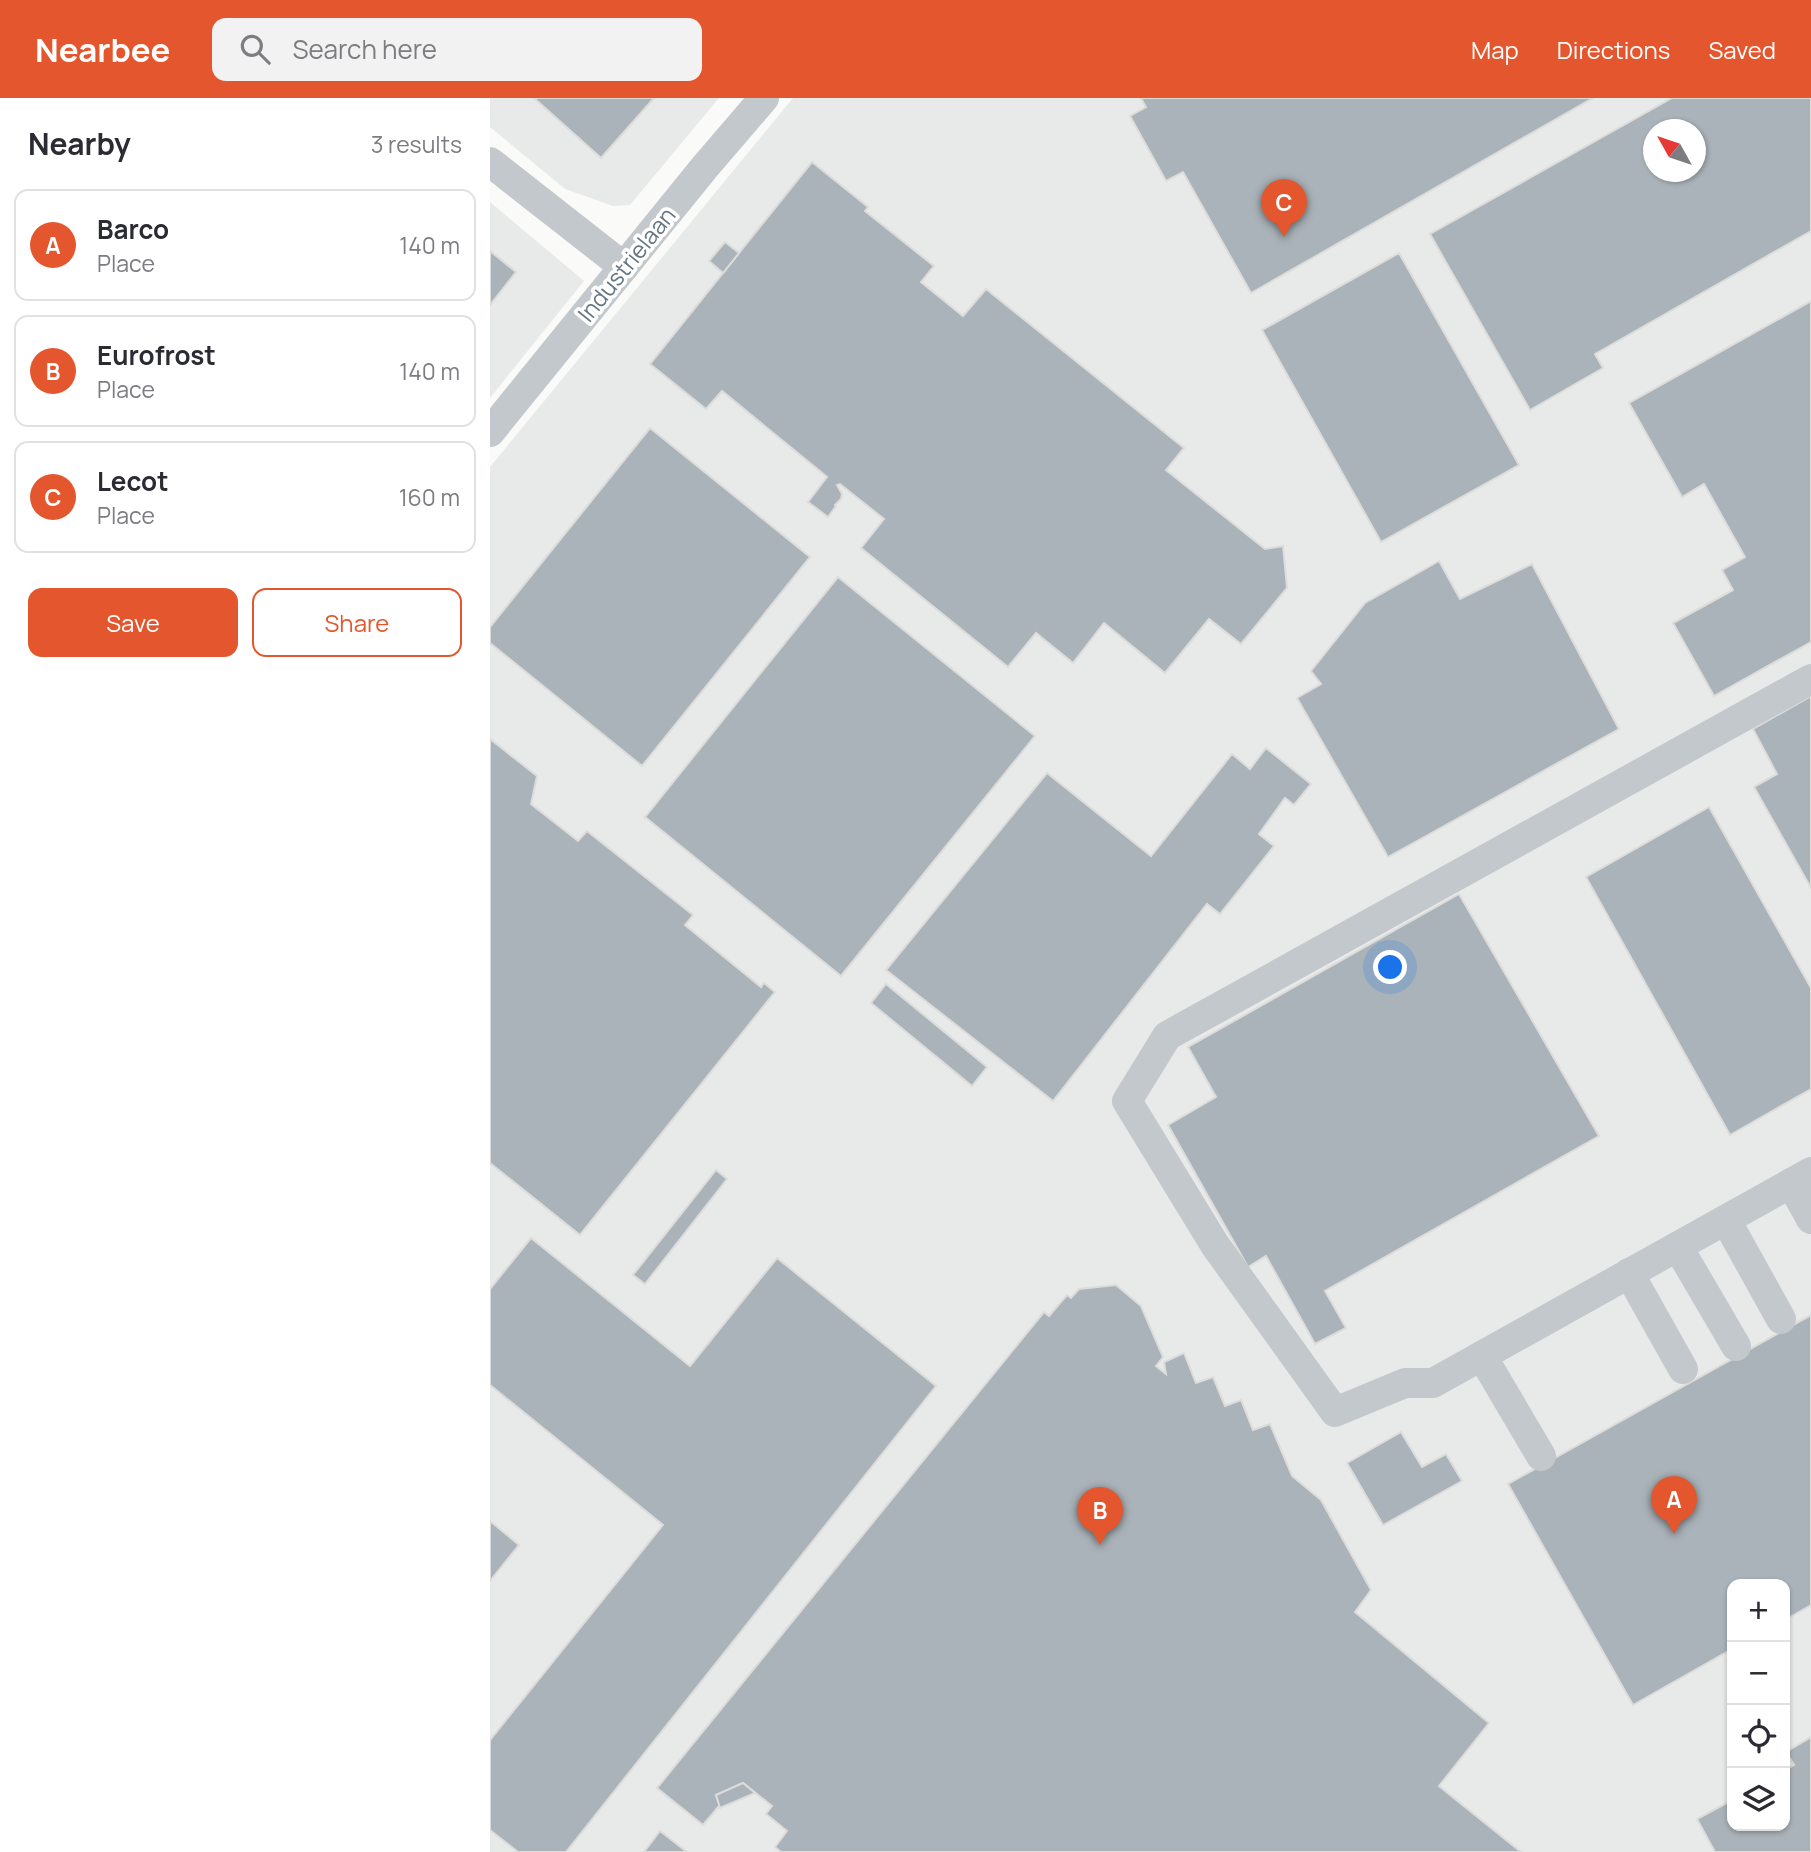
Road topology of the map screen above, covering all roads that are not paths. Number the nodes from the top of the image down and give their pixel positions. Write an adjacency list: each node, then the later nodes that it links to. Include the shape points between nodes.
1 (764, 98): 3 (street, Industrielaan)
2 (490, 162): 3 (street)
3 (624, 267): 4 (street, Industrielaan)
4 (490, 432)
5 (1811, 679): 13 (street, via 1167,1037 1127,1101 1215,1245 1335,1412 1405,1383 1433,1383)
6 (1801, 1178): 7 (street); 8 (street)
7 (1811, 1219)
8 (1726, 1220): 9 (street); 11 (street)
9 (1678, 1247): 10 (street); 12 (street)
10 (1629, 1273): 13 (street); 14 (street)
11 (1781, 1319)
12 (1735, 1346)
13 (1482, 1356): 15 (street)
14 (1683, 1369)
15 (1541, 1456)

